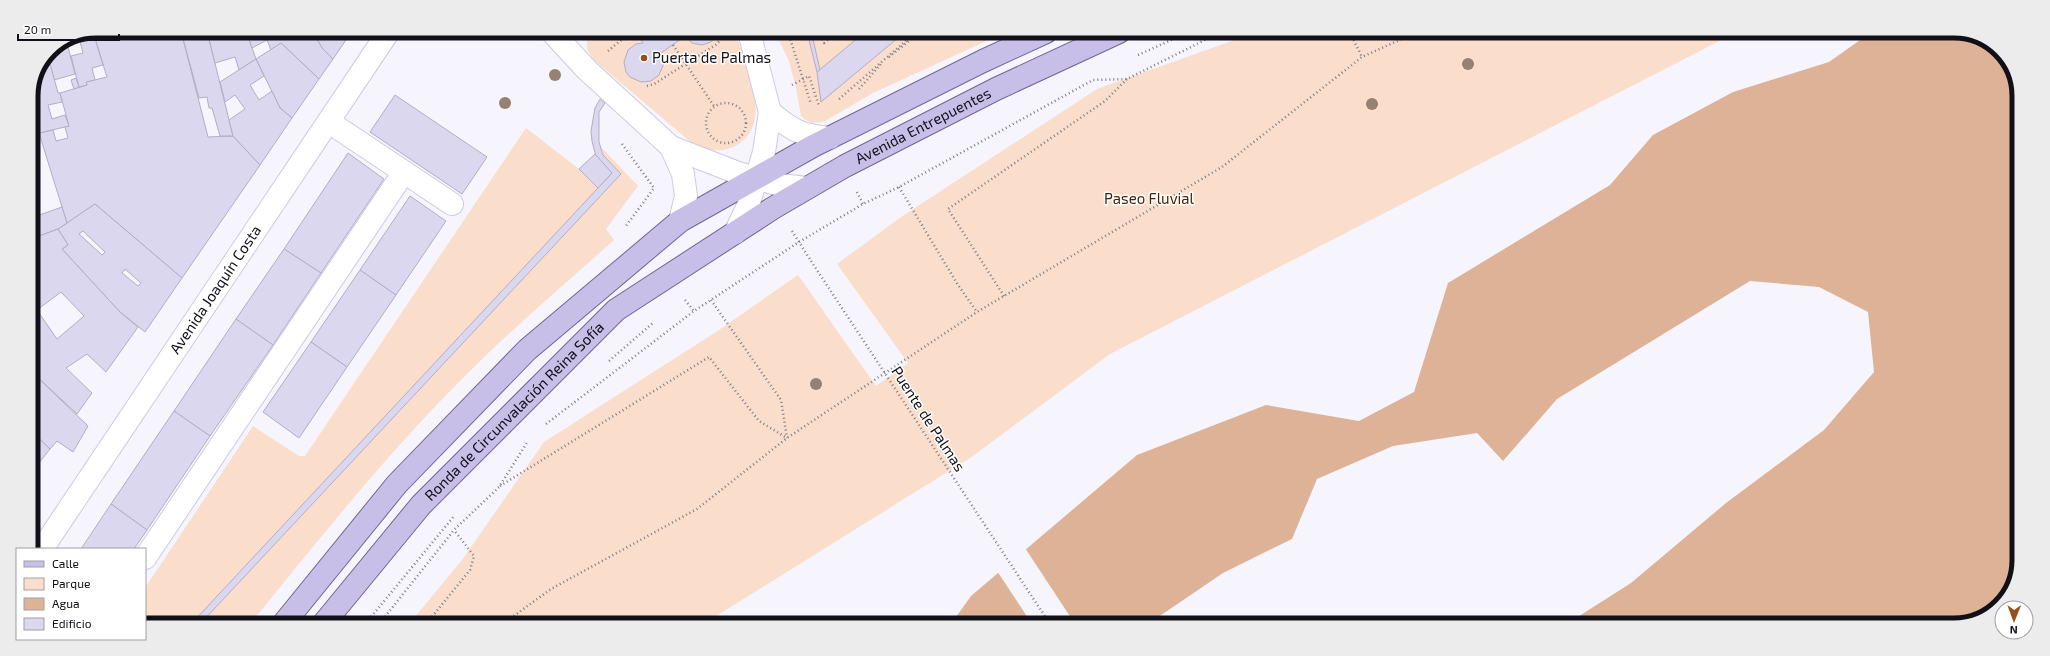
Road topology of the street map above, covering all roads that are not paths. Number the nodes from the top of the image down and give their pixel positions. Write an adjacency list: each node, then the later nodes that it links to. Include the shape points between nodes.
1 (385, 38): 7 (street, Avenida Joaquín Costa)
2 (558, 38): 9 (street, via 587,70)
3 (751, 38): 6 (street)
4 (1033, 38): 8 (main road, Avenida Entrepuentes)
5 (1106, 38): 12 (main road, Avenida Entrepuentes, via 996,89)
6 (770, 112): 8 (street, via 792,130 809,136); 11 (street, via 764,152)
7 (329, 122): 10 (street); 16 (street, Avenida Joaquín Costa)
8 (830, 138): 11 (main road, Avenida Entrepuentes)
9 (671, 147): 11 (street, via 703,161); 14 (street, via 683,174 686,196)
10 (404, 172): 13 (street); 17 (street)
11 (756, 178): 12 (street, via 780,185); 14 (main road, Ronda de Circunvalación Reina Sofía); 15 (street, via 748,206)
12 (807, 188): 15 (main road, Avenida Entrepuentes)
13 (452, 204)
14 (680, 221): 18 (main road, Ronda de Circunvalación Reina Sofía, via 527,350 397,484)
15 (735, 233): 19 (main road, Ronda de Circunvalación Reina Sofía, via 616,310 421,505)
16 (43, 548)
17 (146, 557)
18 (288, 618)
19 (328, 618)

